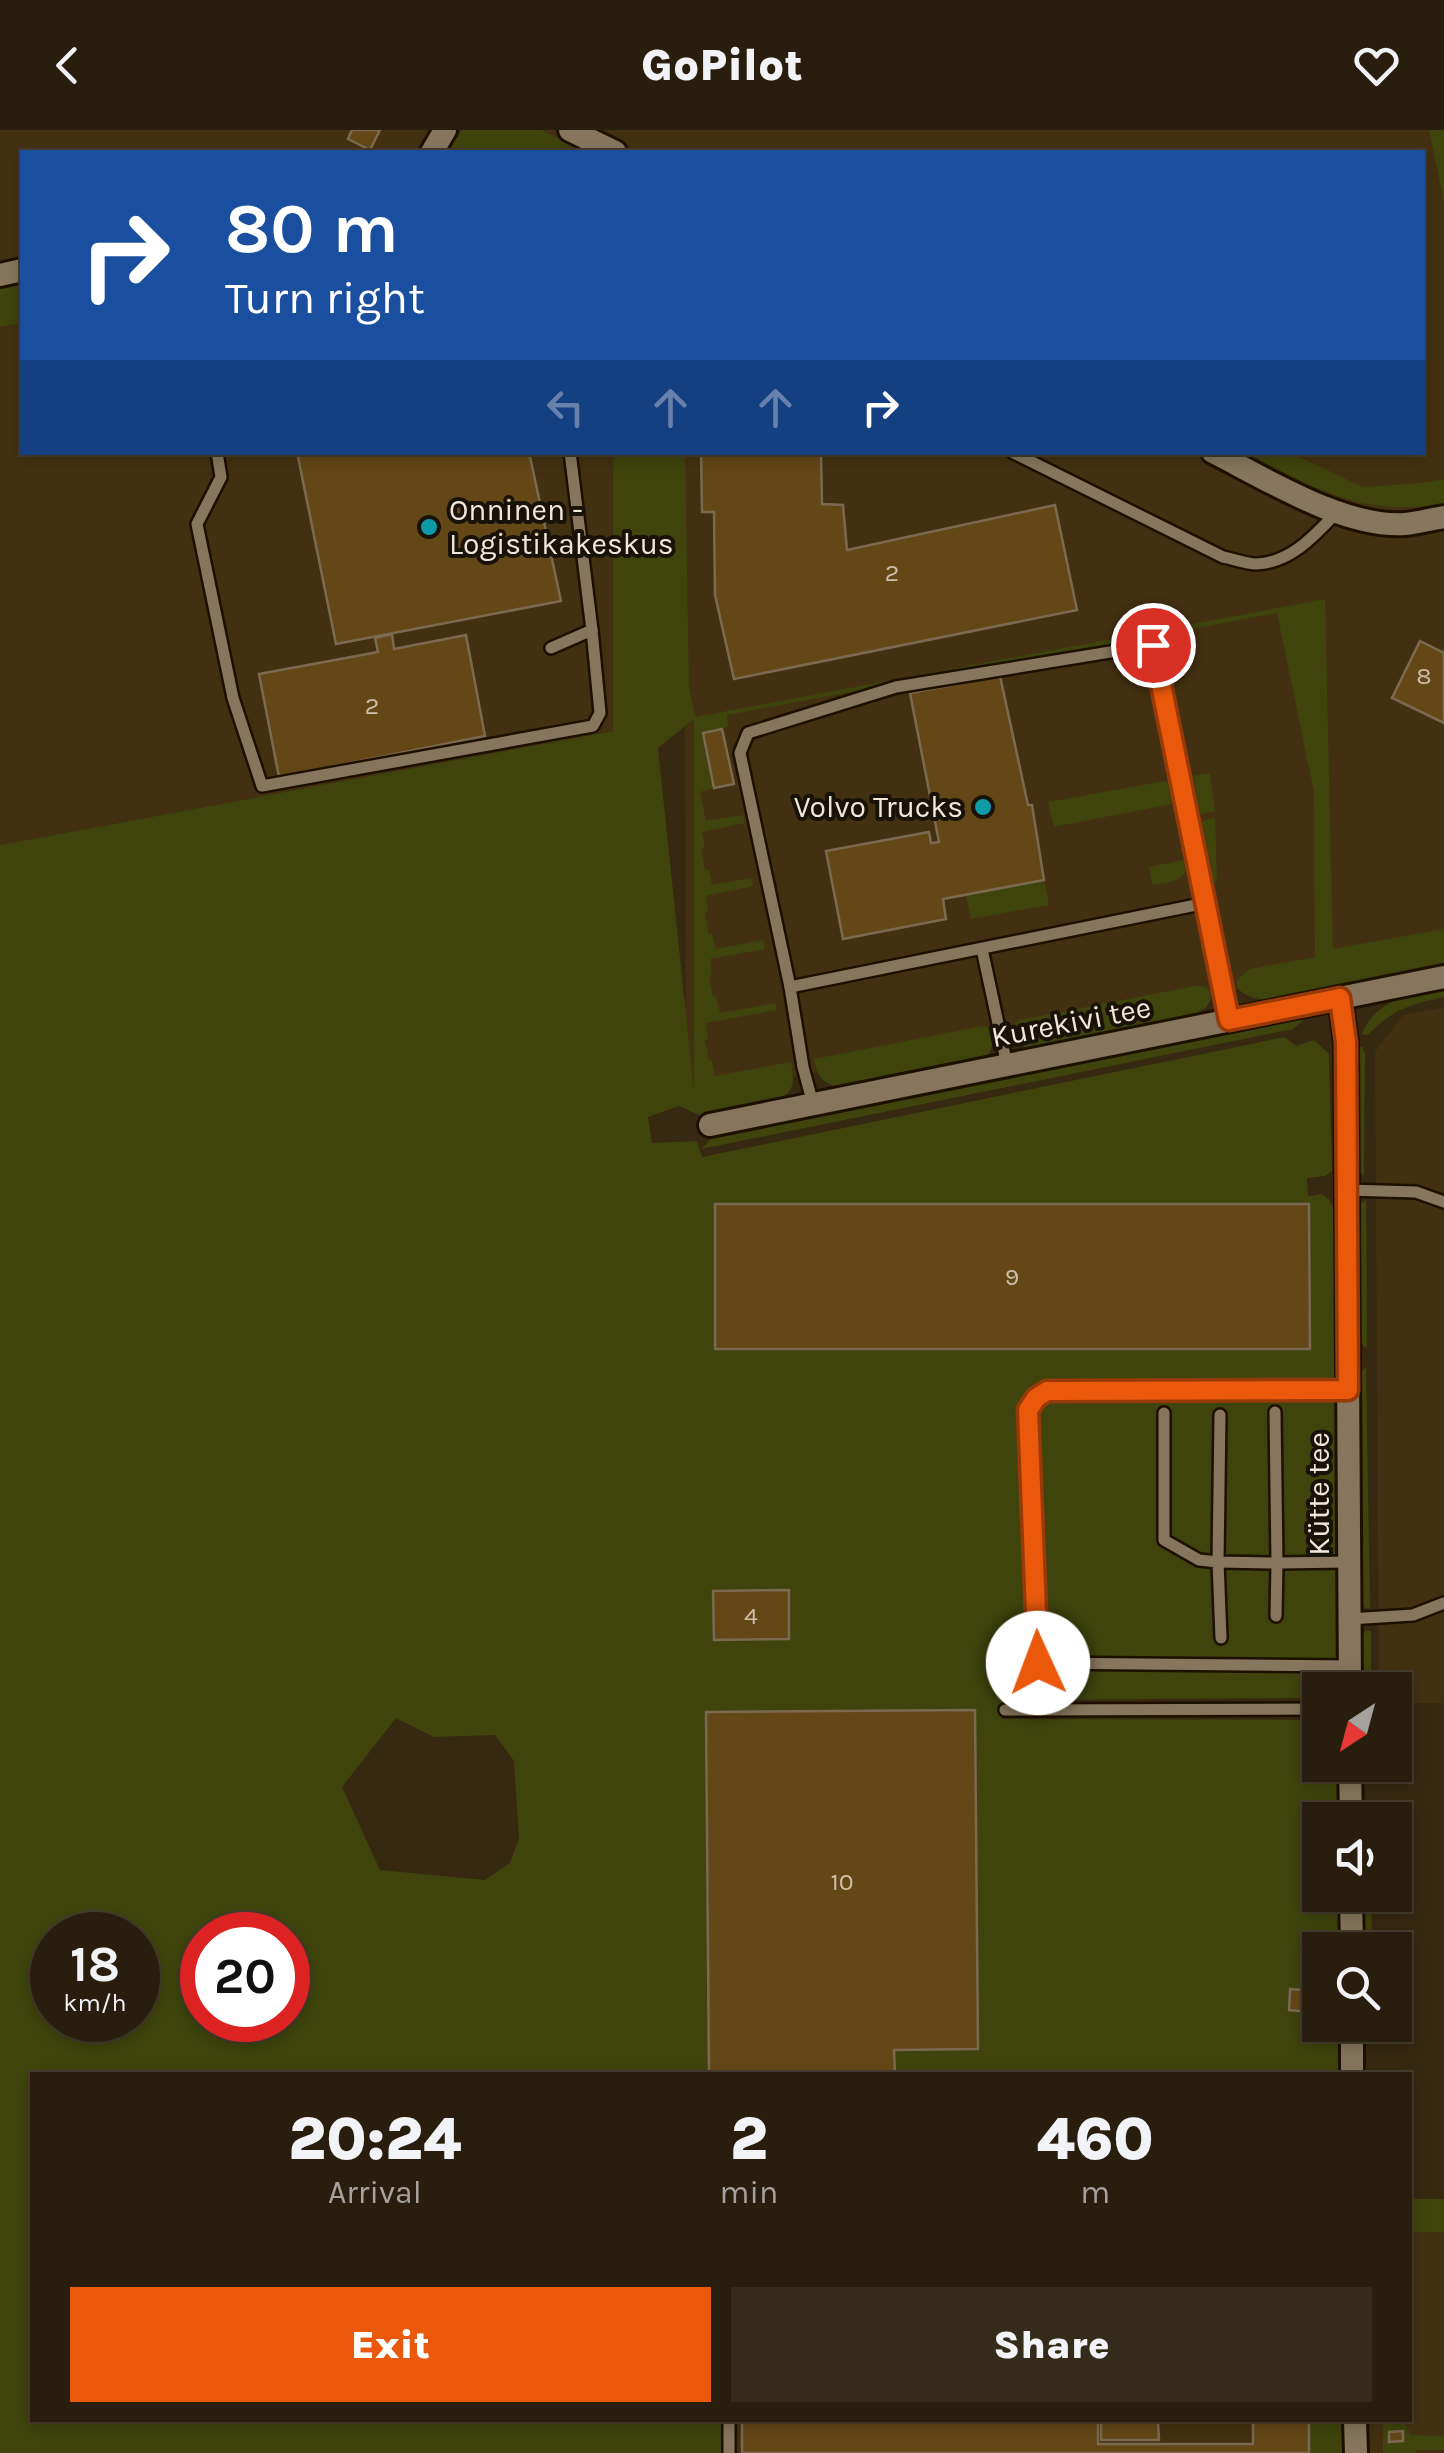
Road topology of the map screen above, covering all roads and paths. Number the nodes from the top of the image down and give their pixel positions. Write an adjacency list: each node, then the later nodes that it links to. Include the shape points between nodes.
1 (570, 130): 2 (street)
2 (611, 150)
3 (217, 455): 9 (lane, via 221,477 197,524 233,698 262,786 593,726 600,713)
4 (570, 455): 9 (lane)
5 (1018, 455): 7 (lane, via 1224,558 1257,564 1284,557)
6 (1219, 455): 7 (street)
7 (1337, 512): 8 (street, via 1402,524)
8 (1444, 517)
9 (592, 630): 10 (lane)
10 (550, 648)
11 (1206, 904): 12 (lane); 14 (lane, via 1153,645 896,688 748,733 740,753); 16 (lane)
12 (982, 949): 14 (lane); 17 (lane)
13 (1444, 977): 15 (street, Kurekivi tee)
14 (790, 987): 18 (lane)
15 (1340, 998): 16 (street, Kurekivi tee); 20 (street, Kütte tee)
16 (1229, 1020): 17 (street, Kurekivi tee)
17 (1008, 1065): 18 (street, Kurekivi tee)
18 (814, 1104): 19 (street, Kurekivi tee)
19 (710, 1124)
20 (1347, 1190): 21 (lane, via 1416,1192); 22 (street, Kütte tee)
21 (1444, 1202)
22 (1348, 1390): 27 (street, Kütte tee); 34 (lane, via 1047,1391 1028,1410 1038,1663)
23 (1275, 1412): 28 (lane)
24 (1164, 1413): 26 (lane, via 1164,1540 1199,1560)
25 (1220, 1415): 26 (lane)
26 (1218, 1562): 28 (lane); 32 (lane)
27 (1349, 1562): 28 (lane); 31 (street, Kütte tee)
28 (1276, 1563): 30 (lane)
29 (1444, 1603): 31 (lane, via 1413,1616)
30 (1276, 1616)
31 (1349, 1619): 33 (street, Kütte tee)
32 (1221, 1638)
33 (1350, 1672)
34 (1302, 1676)
35 (1302, 1709): 36 (lane)
36 (1005, 1710)
37 (1352, 2042): 38 (street)
38 (1352, 2072)
39 (729, 2422): 41 (lane)
40 (1355, 2422): 42 (street)
41 (729, 2453)
42 (1356, 2453)

